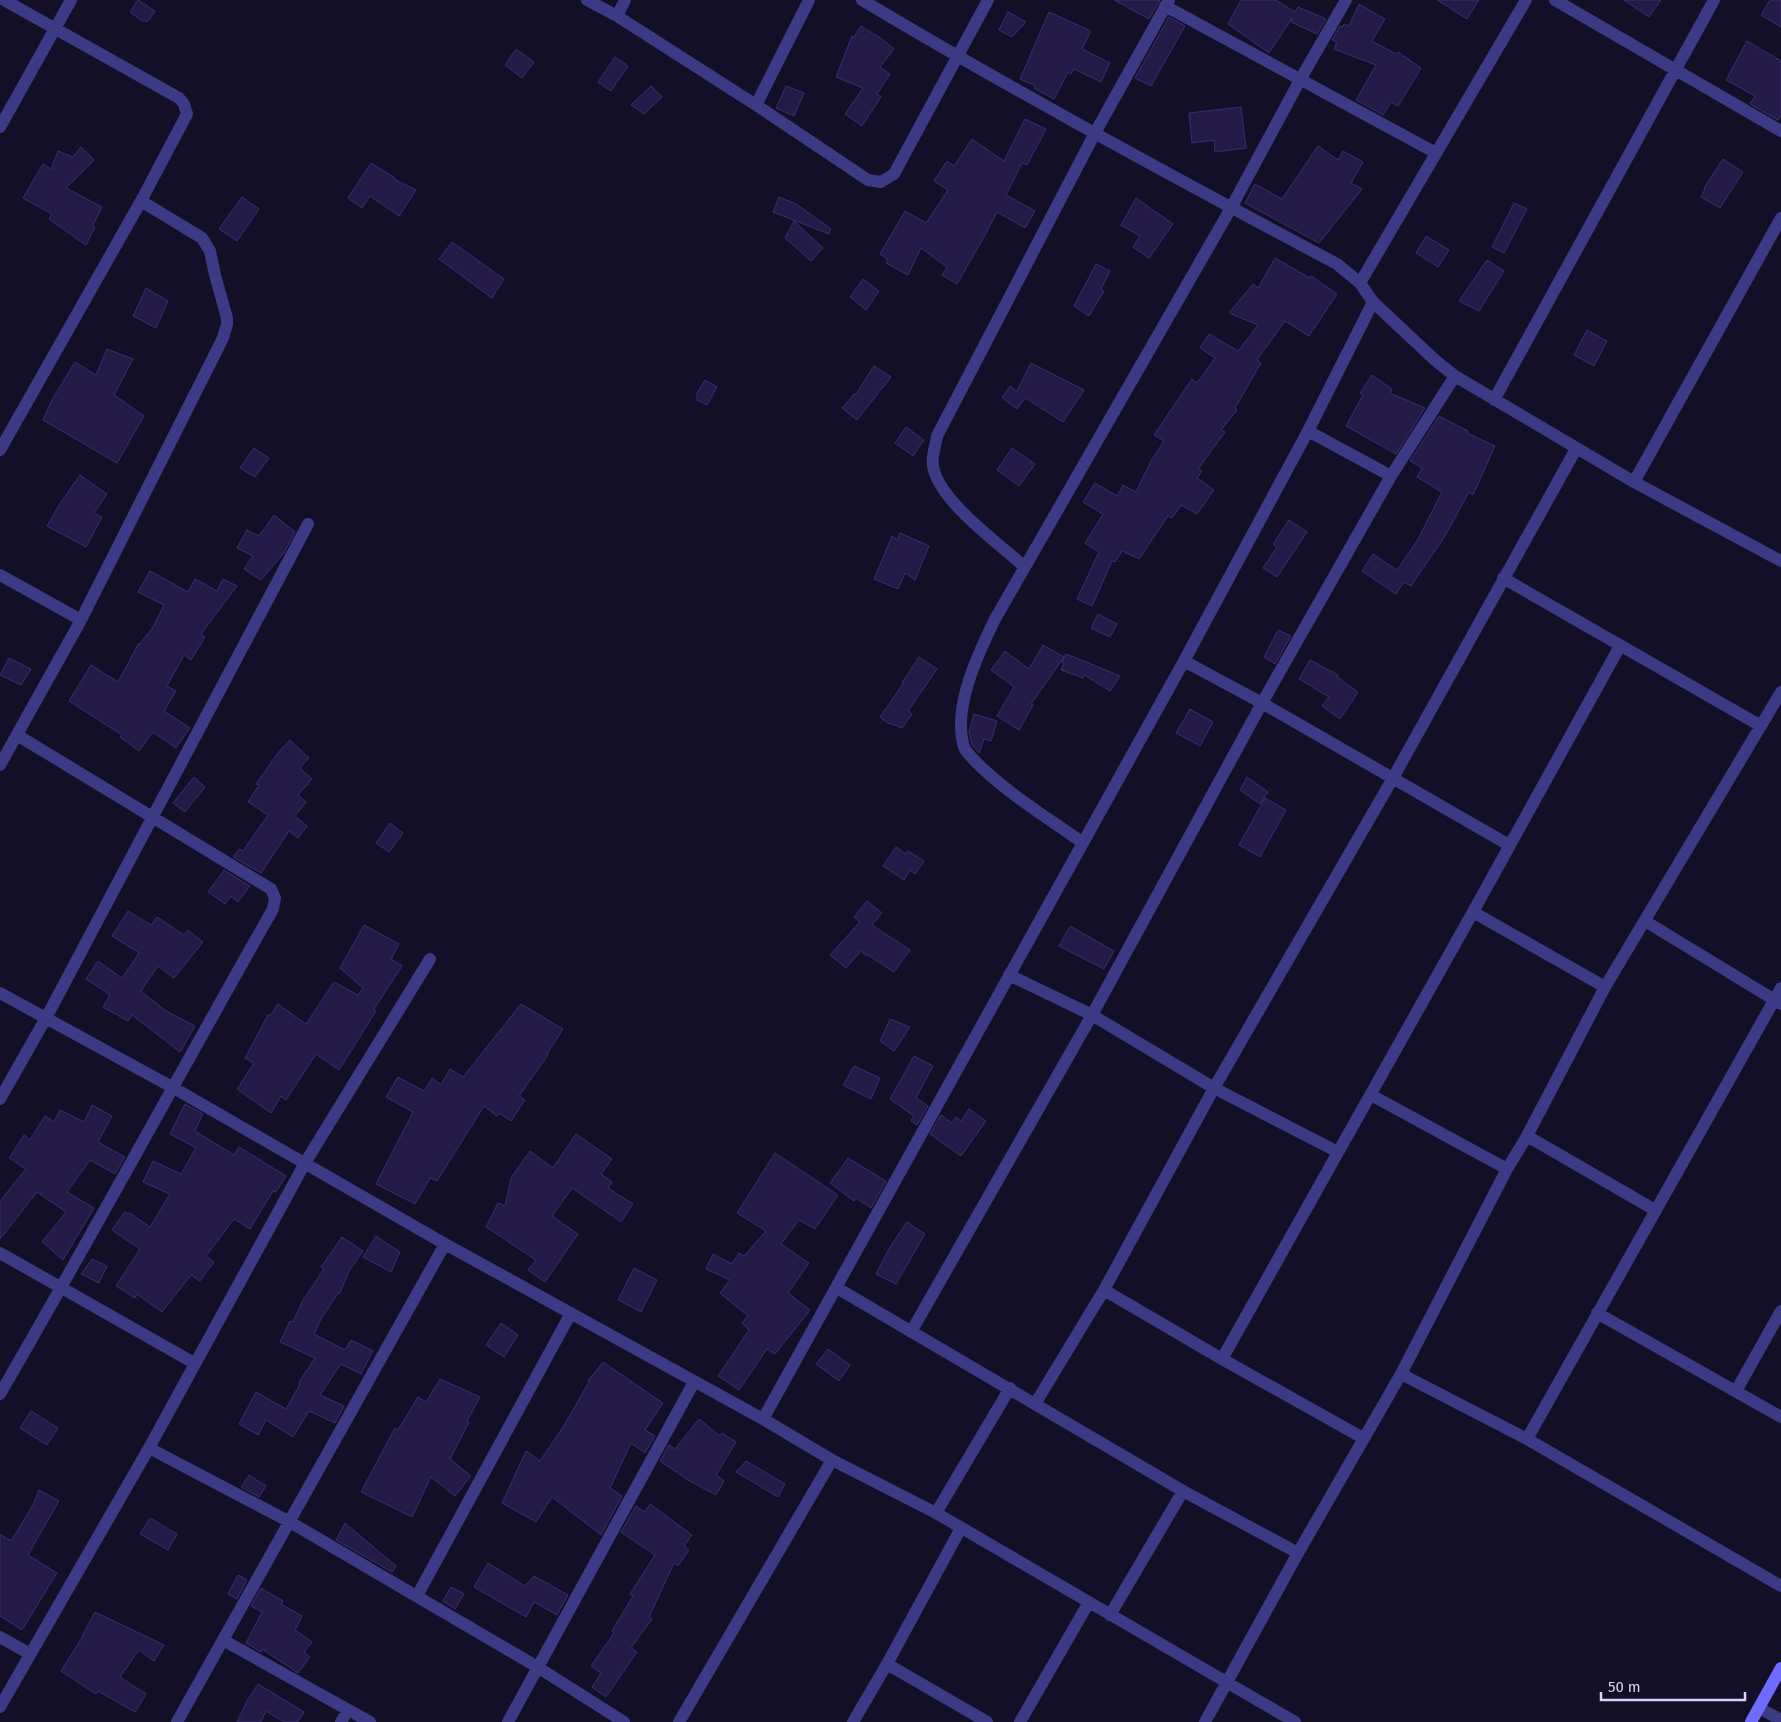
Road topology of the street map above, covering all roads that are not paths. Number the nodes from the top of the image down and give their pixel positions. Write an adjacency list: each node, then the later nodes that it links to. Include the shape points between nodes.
1 (4, 0): 14 (street)
2 (71, 0): 14 (street)
3 (587, 0): 13 (street)
4 (625, 0): 13 (street)
5 (809, 0): 18 (street)
6 (862, 0): 15 (street)
7 (988, 0): 15 (street)
8 (1346, 0): 17 (street)
9 (1526, 0): 22 (street)
10 (1555, 0): 16 (street)
11 (1714, 0): 16 (street)
12 (1167, 3): 17 (street); 21 (street)
13 (617, 16): 18 (street)
14 (54, 30): 19 (street); 23 (street, via 179,98 184,104 187,114)
15 (957, 56): 18 (street, via 894,174 881,182 868,180); 21 (street)
16 (1675, 69): 20 (street); 29 (street)
17 (1300, 80): 22 (street); 24 (street)
18 (756, 105)
19 (0, 127)
20 (1781, 131)
21 (1095, 133): 24 (street); 37 (street, via 938,436 932,465 954,505)
22 (1436, 153): 26 (street)
23 (141, 201): 32 (street); 40 (street, via 207,243 227,324 223,338)
24 (1231, 208): 26 (street, via 1337,264); 37 (street)
25 (1781, 218): 34 (street)
26 (1360, 283): 27 (street)
27 (1374, 302): 28 (street); 30 (street)
28 (1455, 376): 29 (street); 33 (street)
29 (1494, 400): 31 (street)
30 (1308, 431): 33 (street); 42 (street)
31 (1576, 448): 34 (street); 39 (street)
32 (0, 450)
33 (1391, 476): 44 (street)
34 (1634, 482): 36 (street)
35 (308, 524): 49 (street)
36 (1781, 561)
37 (1025, 567): 50 (street, via 974,662 961,727 964,749 1008,790)
38 (0, 575): 40 (street)
39 (1503, 578): 41 (street); 48 (street)
40 (81, 620): 46 (street)
41 (1620, 646): 45 (street); 51 (street)
42 (1184, 661): 44 (street); 50 (street)
43 (1781, 692): 45 (street)
44 (1262, 703): 48 (street); 60 (street)
45 (1761, 726): 53 (street)
46 (17, 735): 47 (street); 49 (street)
47 (0, 765)
48 (1393, 778): 51 (street); 63 (street)
49 (153, 816): 61 (street); 62 (street, via 271,889 276,898 273,909)
50 (1083, 843): 55 (street)
51 (1509, 845): 52 (street)
52 (1473, 912): 56 (street); 64 (street)
53 (1645, 921): 56 (street); 59 (street)
54 (430, 959): 68 (street)
55 (1009, 975): 60 (street); 74 (street)
56 (1605, 987): 66 (street)
57 (1781, 988): 59 (street)
58 (0, 993): 61 (street)
59 (1778, 1002): 70 (street)
60 (1092, 1015): 63 (street); 79 (street)
61 (46, 1018): 62 (street); 65 (street)
62 (172, 1087): 68 (street); 73 (street)
63 (1214, 1088): 67 (street); 75 (street)
64 (1371, 1095): 67 (street); 69 (street)
65 (0, 1098)
66 (1527, 1136): 69 (street); 70 (street)
67 (1338, 1152): 80 (street)
68 (305, 1163): 71 (street); 81 (street)
69 (1507, 1169): 82 (street)
70 (1655, 1210): 78 (street)
71 (445, 1244): 77 (street); 96 (street)
72 (0, 1253): 73 (street)
73 (62, 1287): 81 (street); 86 (street)
74 (836, 1288): 79 (street); 89 (street)
75 (1104, 1290): 80 (street); 87 (street)
76 (1781, 1311): 85 (street)
77 (571, 1313): 83 (street); 100 (street)
78 (1598, 1313): 85 (street); 91 (street)
79 (911, 1332): 84 (street)
80 (1222, 1359): 90 (street)
81 (194, 1363): 92 (street)
82 (1401, 1374): 90 (street); 91 (street)
83 (694, 1382): 89 (street); 107 (street)
84 (1010, 1388): 87 (street); 95 (street)
85 (1736, 1391): 88 (street)
86 (0, 1394)
87 (1035, 1404): 94 (street)
88 (1781, 1417)
89 (763, 1419): 93 (street)
90 (1364, 1438): 98 (street)
91 (1527, 1439): 99 (street)
92 (148, 1448): 96 (street); 105 (street)
93 (832, 1460): 95 (street); 119 (street)
94 (1184, 1491): 98 (street); 102 (street)
95 (936, 1513): 97 (street)
96 (290, 1522): 100 (street); 104 (street)
97 (961, 1528): 101 (street); 106 (street)
98 (1298, 1554): 109 (street)
99 (1781, 1586)
100 (416, 1596): 107 (street)
101 (1089, 1602): 102 (street); 122 (street)
102 (1110, 1615): 109 (street)
103 (0, 1637): 105 (street)
104 (223, 1640): 112 (street); 114 (street)
105 (30, 1654): 110 (street)
106 (886, 1664): 120 (street); 121 (street)
107 (539, 1668): 117 (street); 118 (street)
108 (1781, 1668): 111 (street)
109 (1227, 1684): 123 (street); 124 (street)
110 (0, 1707)
111 (1759, 1708): 113 (street); 125 (street)
112 (348, 1710): 115 (street); 116 (street)
113 (1781, 1720)
114 (177, 1722)
115 (341, 1722)
116 (370, 1722)
117 (508, 1722)
118 (624, 1722)
119 (679, 1722)
120 (853, 1722)
121 (987, 1722)
122 (1020, 1722)
123 (1205, 1722)
124 (1295, 1722)
125 (1751, 1722)

